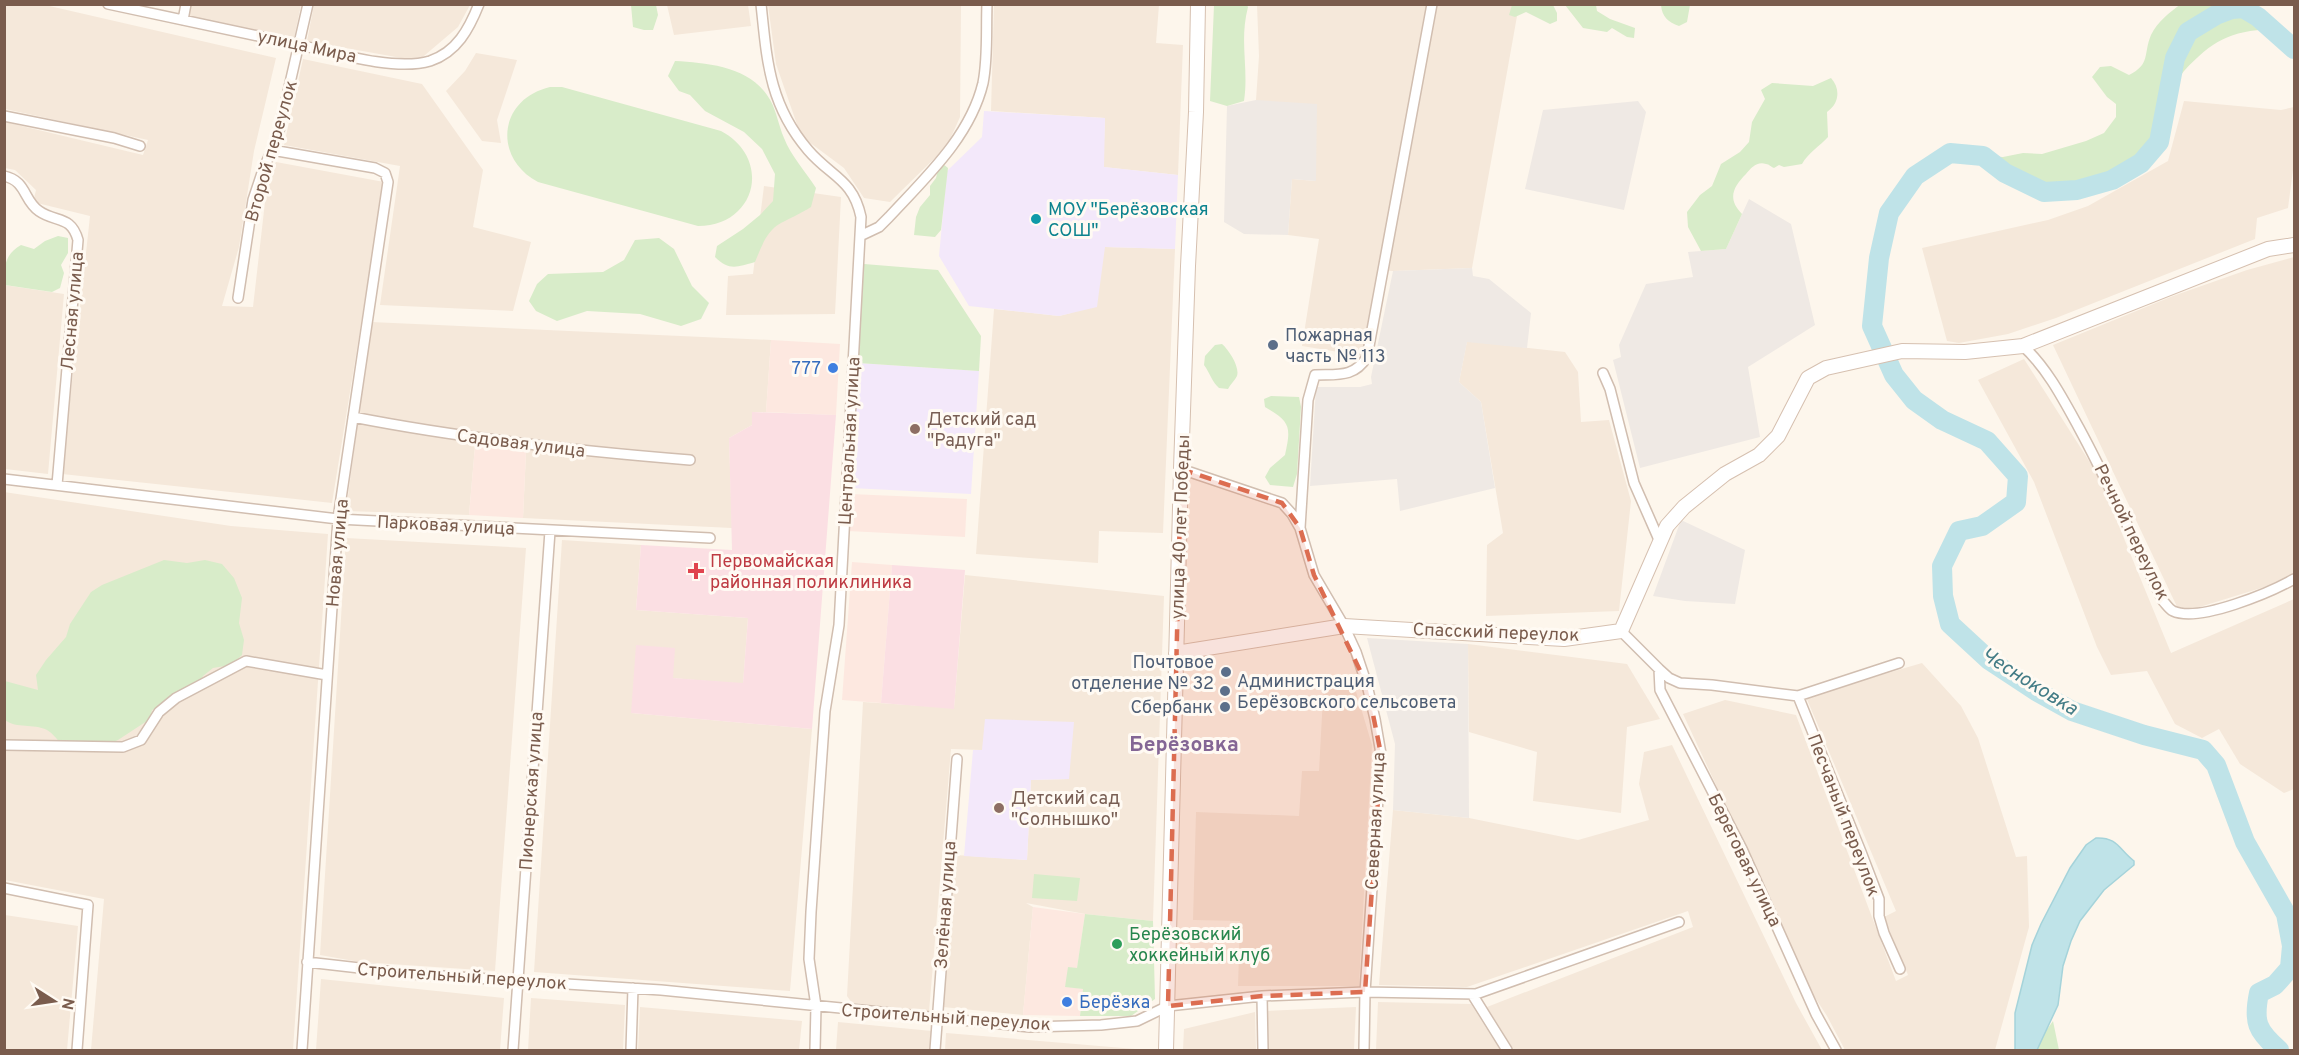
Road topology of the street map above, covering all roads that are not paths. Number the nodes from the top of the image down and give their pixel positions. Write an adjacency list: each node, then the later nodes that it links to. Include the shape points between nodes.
1 (108, 4): 9 (street, улица Мира)
2 (186, 4): 9 (street)
3 (308, 4): 10 (street, Второй переулок)
4 (479, 4): 10 (street, улица Мира, via 472,23 456,45 432,60 416,64 393,64)
5 (761, 4): 15 (street, Центральная улица, via 768,71 783,112 809,151 853,192 861,217)
6 (987, 4): 15 (street, via 983,80 965,128 889,217)
7 (1198, 4): 22 (street, улица 40 лет Победы)
8 (1432, 4): 26 (street, via 1367,357 1354,372 1315,375 1311,385)
9 (183, 20): 10 (street, улица Мира)
10 (300, 45): 13 (street, Второй переулок)
11 (4, 116): 12 (street)
12 (140, 146)
13 (272, 150): 17 (street, Второй переулок, via 253,200); 20 (street, Новая улица, via 375,168 385,173 388,182)
14 (4, 176): 24 (street, Лесная улица, via 24,188 31,204 41,213 75,228 78,240)
15 (860, 236): 49 (street, Центральная улица, via 839,625 825,711 816,817 809,959)
16 (2295, 245): 18 (street, via 2268,249)
17 (238, 298)
18 (2023, 346): 29 (street, via 1965,352 1902,351 1826,368 1808,378 1778,436 1684,507 1667,526); 30 (street, Речной переулок, via 2041,363 2068,408 2107,478 2163,601 2172,610 2197,614 2231,606)
19 (1603, 373): 29 (street, via 1634,483)
20 (353, 417): 21 (street, Садовая улица, via 464,437); 25 (street, Новая улица)
21 (690, 460)
22 (1181, 469): 26 (street, Северная улица, via 1282,503); 33 (street, улица 40 лет Победы)
23 (4, 479): 24 (street, Парковая улица)
24 (57, 485): 25 (street, Парковая улица)
25 (338, 519): 27 (street, Парковая улица); 36 (street, Новая улица)
26 (1300, 528): 31 (street, Северная улица, via 1314,575)
27 (550, 531): 28 (street, Парковая улица); 44 (street, Пионерская улица)
28 (710, 538)
29 (1660, 542): 32 (street)
30 (2295, 579)
31 (1344, 626): 32 (street, Спасский переулок, via 1564,639); 33 (street, Спасский переулок); 46 (street, Северная улица, via 1367,685 1381,754)
32 (1621, 632): 35 (street)
33 (1176, 653): 50 (street, улица 40 лет Победы)
34 (1899, 663): 37 (street)
35 (1659, 669): 37 (street, via 1680,683); 62 (street, Береговая улица, via 1660,690 1742,849)
36 (327, 675): 38 (street, via 246,661 176,698 159,712 141,740 123,747); 42 (street, Новая улица)
37 (1797, 696): 43 (street, Песчаный переулок, via 1862,852 1879,899 1884,933)
38 (4, 745)
39 (957, 759): 51 (street, Зелёная улица)
40 (4, 888): 52 (street, via 88,905)
41 (1679, 922): 47 (street, Строительный переулок)
42 (307, 963): 44 (street, Строительный переулок); 53 (street, Новая улица)
43 (1900, 969)
44 (517, 980): 45 (street, Строительный переулок); 54 (street, Пионерская улица)
45 (633, 988): 49 (street, Строительный переулок); 55 (street)
46 (1365, 992): 47 (street, Строительный переулок); 48 (street, Строительный переулок); 60 (street, Северная улица)
47 (1472, 994): 61 (street)
48 (1262, 996): 50 (street, Строительный переулок); 59 (street)
49 (816, 1006): 51 (street, Строительный переулок); 56 (street, Центральная улица)
50 (1168, 1006): 51 (street, Строительный переулок, via 1137,1021 1101,1025 1030,1026); 58 (street, улица 40 лет Победы)
51 (937, 1018): 57 (street, Зелёная улица)
52 (77, 1050)
53 (302, 1050)
54 (513, 1050)
55 (631, 1050)
56 (815, 1050)
57 (935, 1050)
58 (1166, 1050)
59 (1263, 1050)
60 (1364, 1050)
61 (1507, 1050)
62 (1836, 1050)

